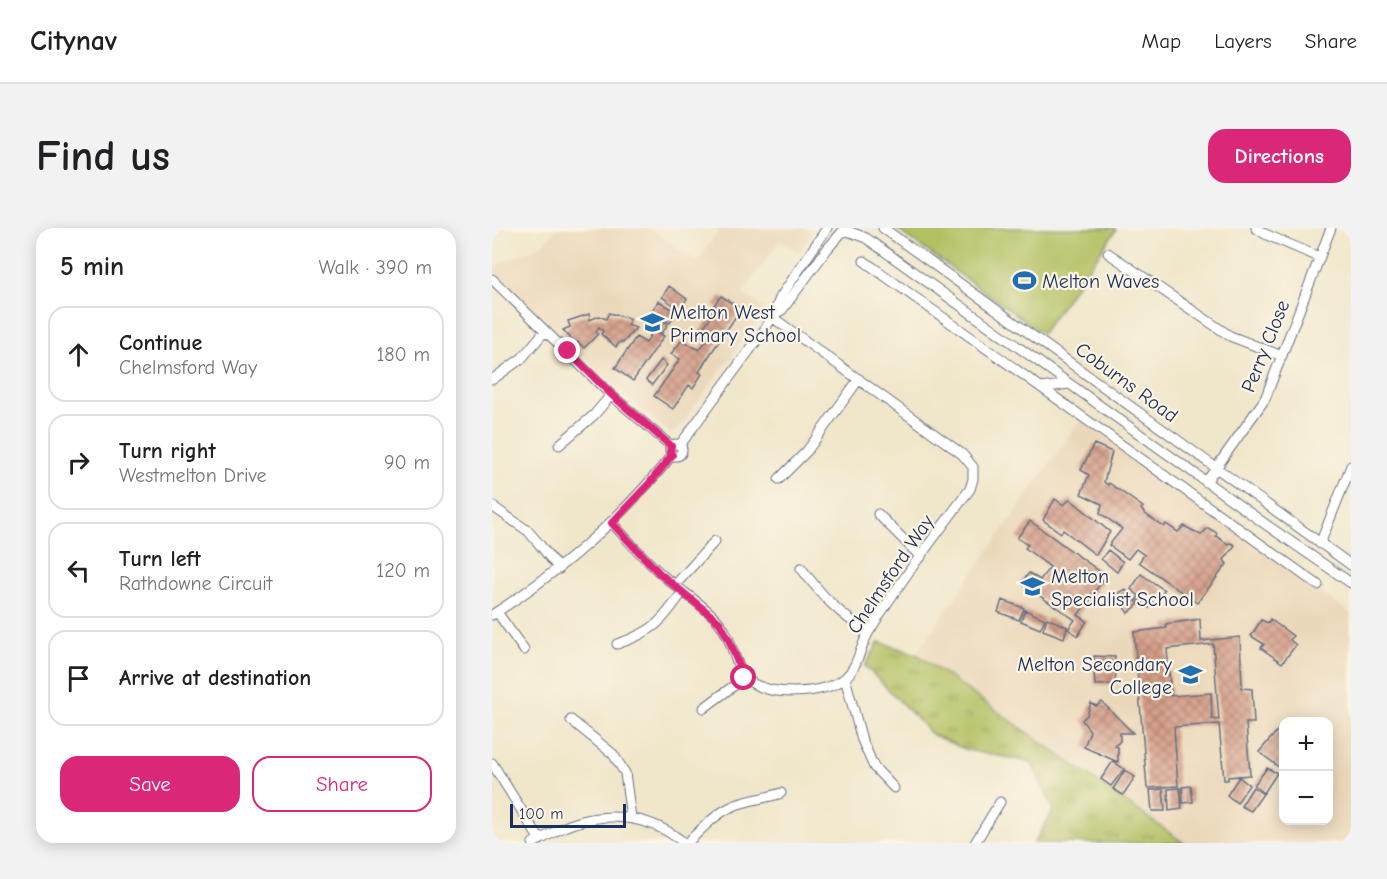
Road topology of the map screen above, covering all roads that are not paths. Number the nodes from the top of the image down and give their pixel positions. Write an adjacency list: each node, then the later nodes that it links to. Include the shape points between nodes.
1 (827, 228): 10 (street, via 780,298)
2 (883, 228): 11 (street, Coburns Road)
3 (1257, 228): 7 (street)
4 (1331, 228): 7 (street, Perry Close)
5 (845, 229): 10 (street); 13 (street, Coburns Road, via 866,238)
6 (1108, 253): 14 (street, via 1230,336)
7 (1319, 256): 14 (street, Perry Close)
8 (864, 261): 18 (street)
9 (492, 279): 12 (street)
10 (773, 316): 16 (street, Chelmsford Way); 23 (street)
11 (1018, 325): 13 (street); 25 (street, Coburns Road)
12 (545, 331): 15 (street, via 522,358); 19 (street)
13 (1007, 340): 17 (street, Coburns Road)
14 (1282, 356): 25 (street, Perry Close, via 1259,409)
15 (493, 379)
16 (859, 379): 26 (street, via 807,451); 35 (street, Chelmsford Way, via 962,454 973,467 970,489)
17 (1068, 384): 18 (street, Coburns Road); 20 (street, Coburns Road)
18 (1042, 388): 21 (street)
19 (611, 394): 22 (street, via 594,415); 23 (street)
20 (1087, 398): 21 (street, Coburns Road); 27 (street, Coburns Road)
21 (1093, 425): 32 (street)
22 (559, 445)
23 (675, 449): 30 (street)
24 (1351, 466): 34 (street)
25 (1217, 469): 27 (street, Perry Close); 34 (street, Coburns Road)
26 (779, 479)
27 (1206, 482): 31 (street, Coburns Road)
28 (492, 506): 38 (street, via 528,531)
29 (878, 514): 35 (street)
30 (612, 523): 38 (street); 41 (street, via 659,573)
31 (1268, 526): 32 (street); 39 (street, Coburns Road)
32 (1255, 540): 40 (street)
33 (715, 541): 41 (street)
34 (1320, 544): 36 (street, Coburns Road)
35 (921, 557): 43 (street, Chelmsford Way)
36 (1351, 565)
37 (801, 568): 43 (street, via 822,596)
38 (558, 569): 42 (street)
39 (1351, 583)
40 (1318, 585)
41 (679, 588): 44 (street, via 668,613 653,628); 46 (street, via 720,623)
42 (494, 614): 45 (street)
43 (868, 632): 47 (street, Chelmsford Way)
44 (617, 644)
45 (524, 650)
46 (744, 678): 47 (street, via 775,691 798,692 822,688); 48 (street)
47 (845, 678): 51 (street, via 862,740 874,766)
48 (704, 708)
49 (571, 720): 54 (street, via 613,754 625,773)
50 (492, 763): 55 (street)
51 (894, 788)
52 (781, 793): 56 (street, via 730,807)
53 (999, 802): 57 (street)
54 (631, 818): 55 (street, via 604,816 573,823); 56 (street, via 658,825)
55 (536, 841)
56 (685, 843)
57 (975, 843)

